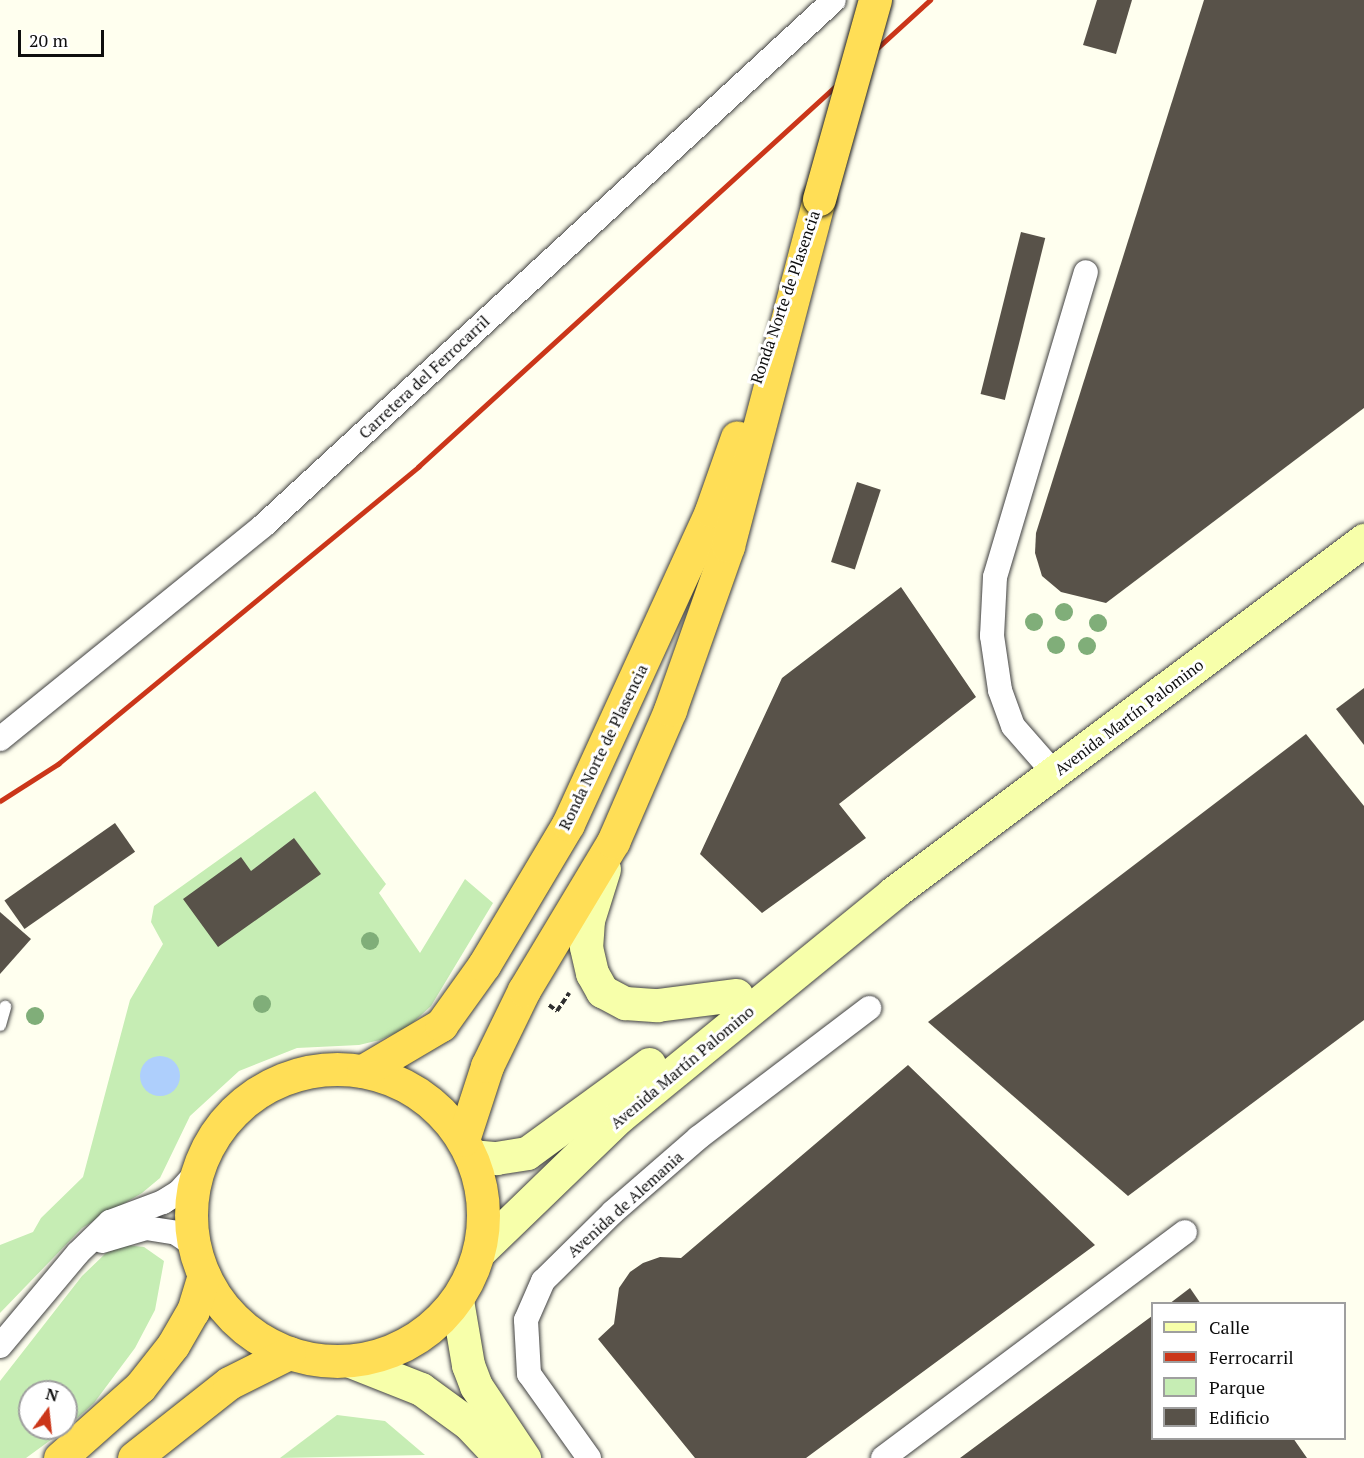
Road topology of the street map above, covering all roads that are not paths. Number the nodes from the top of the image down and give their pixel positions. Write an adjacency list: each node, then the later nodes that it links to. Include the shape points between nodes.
1 (834, 0): 6 (street, Carretera del Ferrocarril, via 263,526)
2 (875, 0): 3 (highway, bridge)
3 (819, 199): 8 (highway, Ronda Norte de Plasencia, via 728,546 670,710); 14 (highway, Ronda Norte de Plasencia, via 711,511 568,824 484,965 441,1025)
4 (1086, 272): 7 (street, via 994,589 992,636 1000,690 1013,726)
5 (1364, 540): 7 (main road, Avenida Martín Palomino)
6 (0, 739)
7 (1054, 773): 9 (main road, Avenida Martín Palomino)
8 (613, 842): 10 (main road, via 588,920 586,947 592,973 602,991 625,1003 657,1005); 15 (highway, Ronda Norte de Plasencia, via 524,990 487,1066)
9 (893, 893): 10 (main road, Avenida Martín Palomino); 19 (main road, Avenida Martín Palomino, via 620,1116)
10 (736, 995): 15 (main road, Avenida Martín Palomino, via 550,1140 527,1153 496,1158)
11 (5, 1007): 13 (lane)
12 (869, 1008): 32 (street, Avenida de Alemania, via 698,1138 613,1212 543,1281 526,1320 529,1374)
13 (0, 1025)
14 (363, 1071): 15 (highway, via 421,1094 444,1115); 16 (highway, via 310,1071 261,1090 221,1125)
15 (467, 1148): 19 (highway, via 483,1208)
16 (197, 1172): 18 (highway, via 192,1196); 20 (street, via 179,1192 163,1202 110,1222)
17 (1185, 1232): 33 (street)
18 (194, 1245): 20 (street, via 176,1233 146,1228 121,1233); 21 (highway)
19 (480, 1251): 22 (highway)
20 (78, 1253): 23 (street)
21 (204, 1276): 26 (highway, via 225,1309 254,1335); 28 (highway, via 193,1311 140,1387)
22 (457, 1300): 27 (highway, via 419,1335 391,1351); 31 (main road, via 468,1365 476,1386)
23 (24, 1315): 24 (lane); 25 (street)
24 (0, 1327)
25 (0, 1346)
26 (289, 1353): 27 (highway, via 319,1360); 29 (highway, via 229,1383)
27 (350, 1361): 30 (main road, via 421,1389 469,1424)
28 (60, 1458)
29 (134, 1458)
30 (501, 1458)
31 (524, 1458)
32 (589, 1458)
33 (883, 1458)

